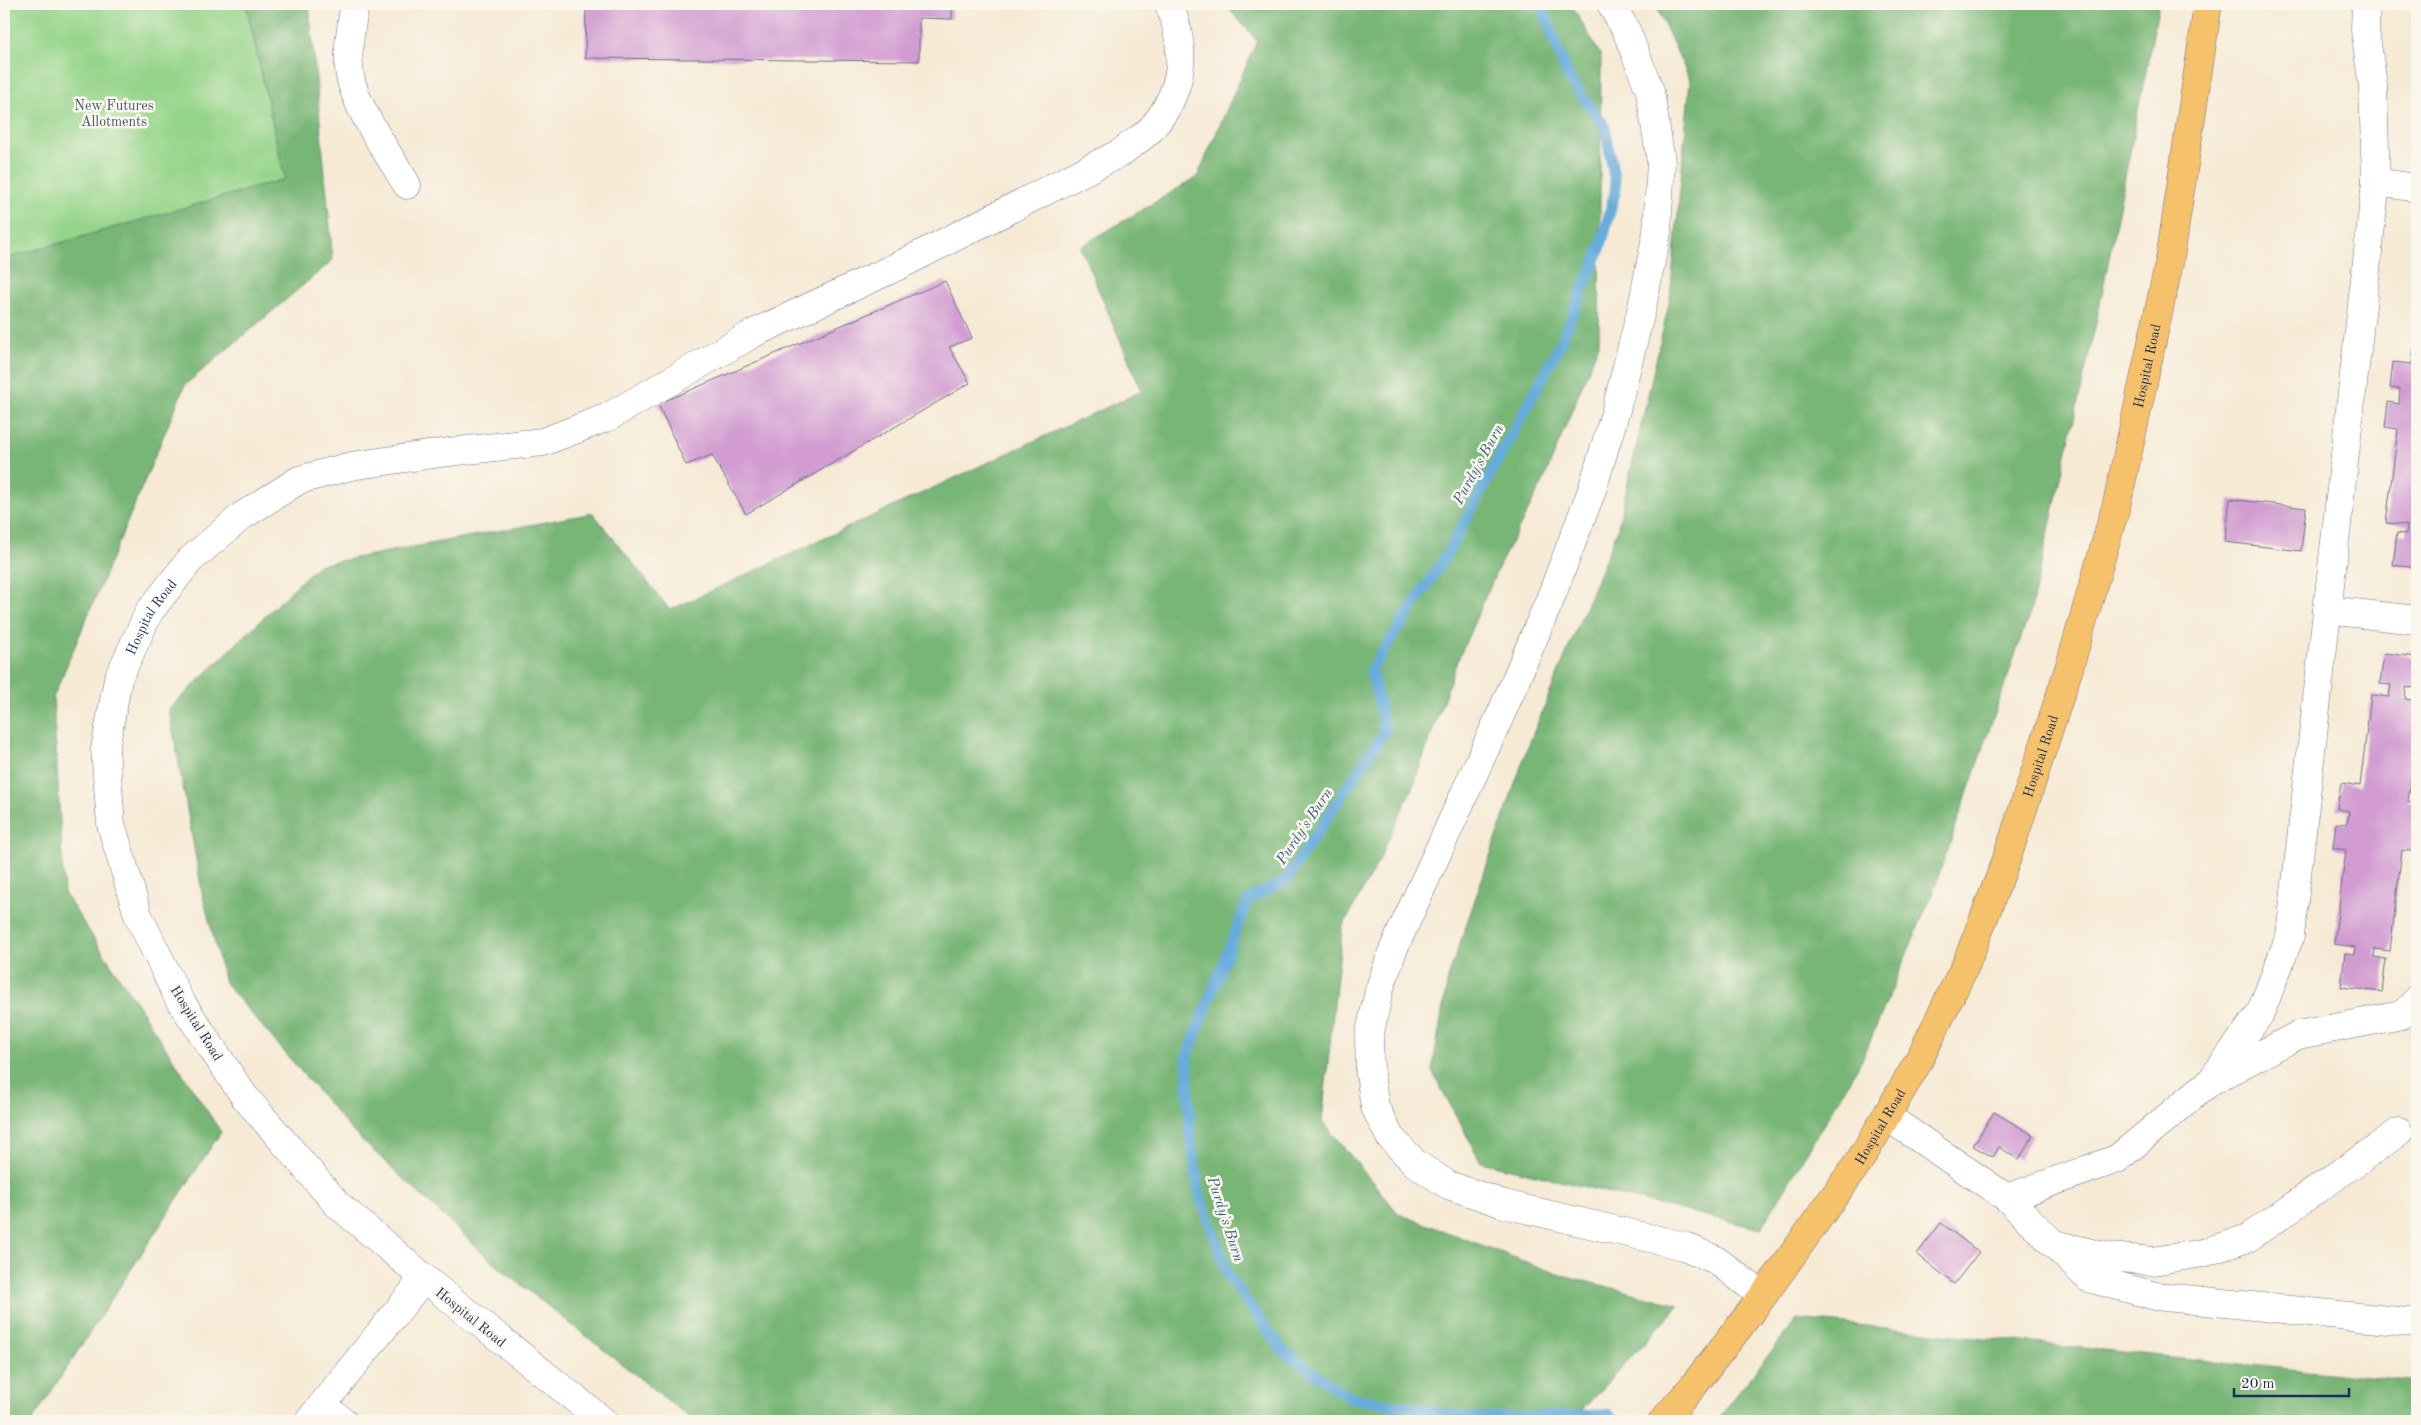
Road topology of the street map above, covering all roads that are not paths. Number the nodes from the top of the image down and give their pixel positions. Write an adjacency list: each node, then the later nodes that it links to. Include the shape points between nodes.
1 (355, 4): 7 (street, via 349,38 350,77 361,105)
2 (1168, 4): 17 (street, Hospital Road, via 1181,52 1178,80 1167,107 1151,129 1122,152 898,266 754,333 608,417 543,442 351,466 299,480 242,516 190,560 149,612 118,679 105,749 112,824 138,915 179,999 244,1096 338,1204)
3 (1611, 4): 18 (street, via 1626,30 1650,91 1661,162 1657,232 1642,307 1592,490 1549,602 1393,950 1378,991 1369,1037 1370,1074 1376,1107 1390,1137 1415,1163 1448,1185 1504,1204 1684,1246 1716,1260)
4 (2208, 4): 13 (main road, Hospital Road, via 2170,259 2117,504 2006,861 1966,964 1917,1064)
5 (2366, 4): 6 (street)
6 (2376, 182): 8 (street); 9 (street)
7 (407, 185)
8 (2417, 188)
9 (2327, 610): 10 (street); 12 (street, via 2290,936 2260,1014)
10 (2417, 620)
11 (2417, 1000): 12 (street, via 2402,1015 2298,1036)
12 (2211, 1081): 15 (street, via 2117,1159)
13 (1886, 1116): 15 (street); 18 (main road, Hospital Road, via 1860,1160)
14 (2399, 1132): 16 (street, via 2248,1238 2203,1253 2153,1261 2109,1257)
15 (2007, 1198): 16 (street)
16 (2053, 1244): 19 (street, via 2088,1278 2156,1296)
17 (424, 1278): 20 (street); 22 (street, Hospital Road)
18 (1763, 1296): 23 (main road, Hospital Road)
19 (2417, 1324)
20 (315, 1413): 21 (street)
21 (343, 1421)
22 (603, 1421)
23 (1662, 1421)

